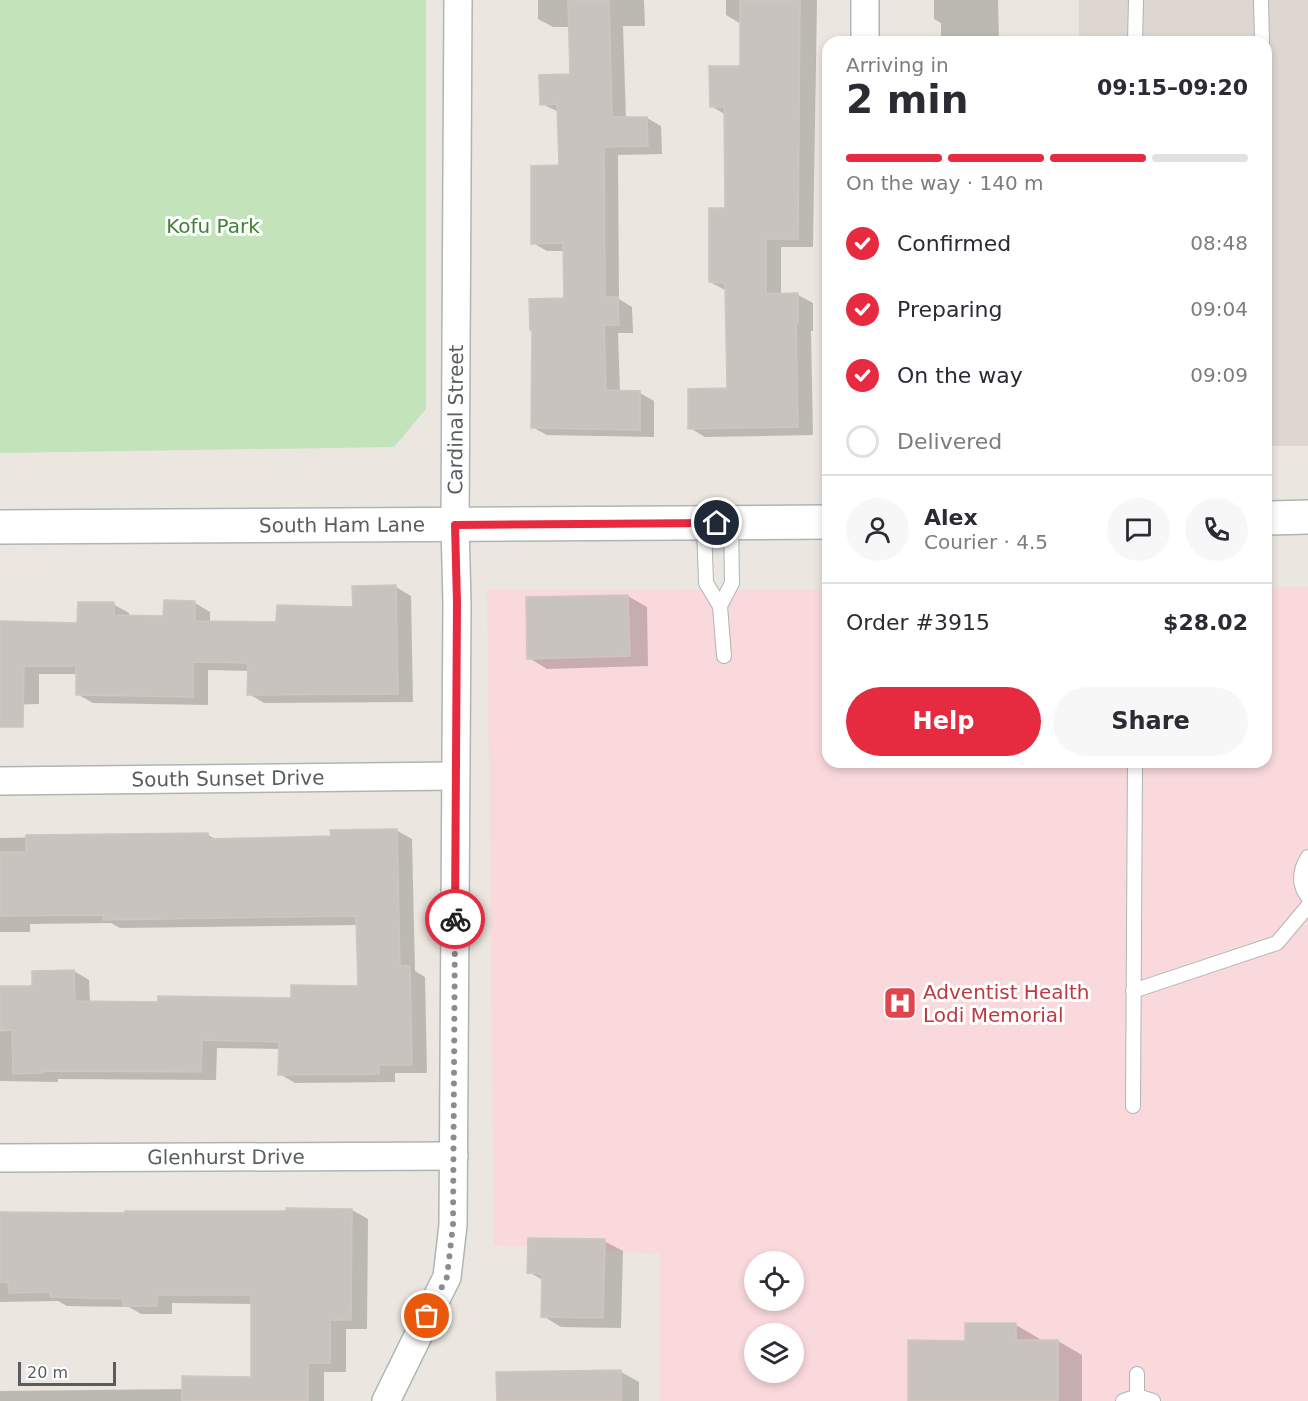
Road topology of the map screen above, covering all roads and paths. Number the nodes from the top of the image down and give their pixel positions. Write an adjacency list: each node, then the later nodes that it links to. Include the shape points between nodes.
1 (458, 0): 12 (street, Cardinal Street)
2 (866, 0): 5 (street)
3 (1137, 0): 6 (lane)
4 (1261, 0): 7 (lane)
5 (865, 36)
6 (1136, 36)
7 (1262, 36)
8 (1308, 517): 9 (main road)
9 (1272, 518)
10 (822, 522): 11 (main road, South Ham Lane)
11 (717, 523): 12 (main road, South Ham Lane); 14 (lane, via 732,583); 14 (lane, via 706,583)
12 (455, 525): 13 (main road, South Ham Lane); 17 (street, Cardinal Street)
13 (0, 527)
14 (720, 606): 15 (lane)
15 (724, 656)
16 (1135, 768): 22 (lane)
17 (455, 776): 18 (street, South Sunset Drive); 24 (street, Cardinal Street)
18 (0, 781)
19 (1308, 857): 20 (lane, via 1300,880)
20 (1308, 897)
21 (1308, 906): 22 (lane, via 1277,942)
22 (1133, 991): 23 (lane)
23 (1133, 1106)
24 (454, 1156): 25 (street, Glenhurst Drive); 28 (street, Cardinal Street, via 447,1277)
25 (0, 1158)
26 (1137, 1374): 27 (lane)
27 (1137, 1396): 29 (lane); 30 (lane)
28 (386, 1401)
29 (1123, 1401)
30 (1153, 1401)

